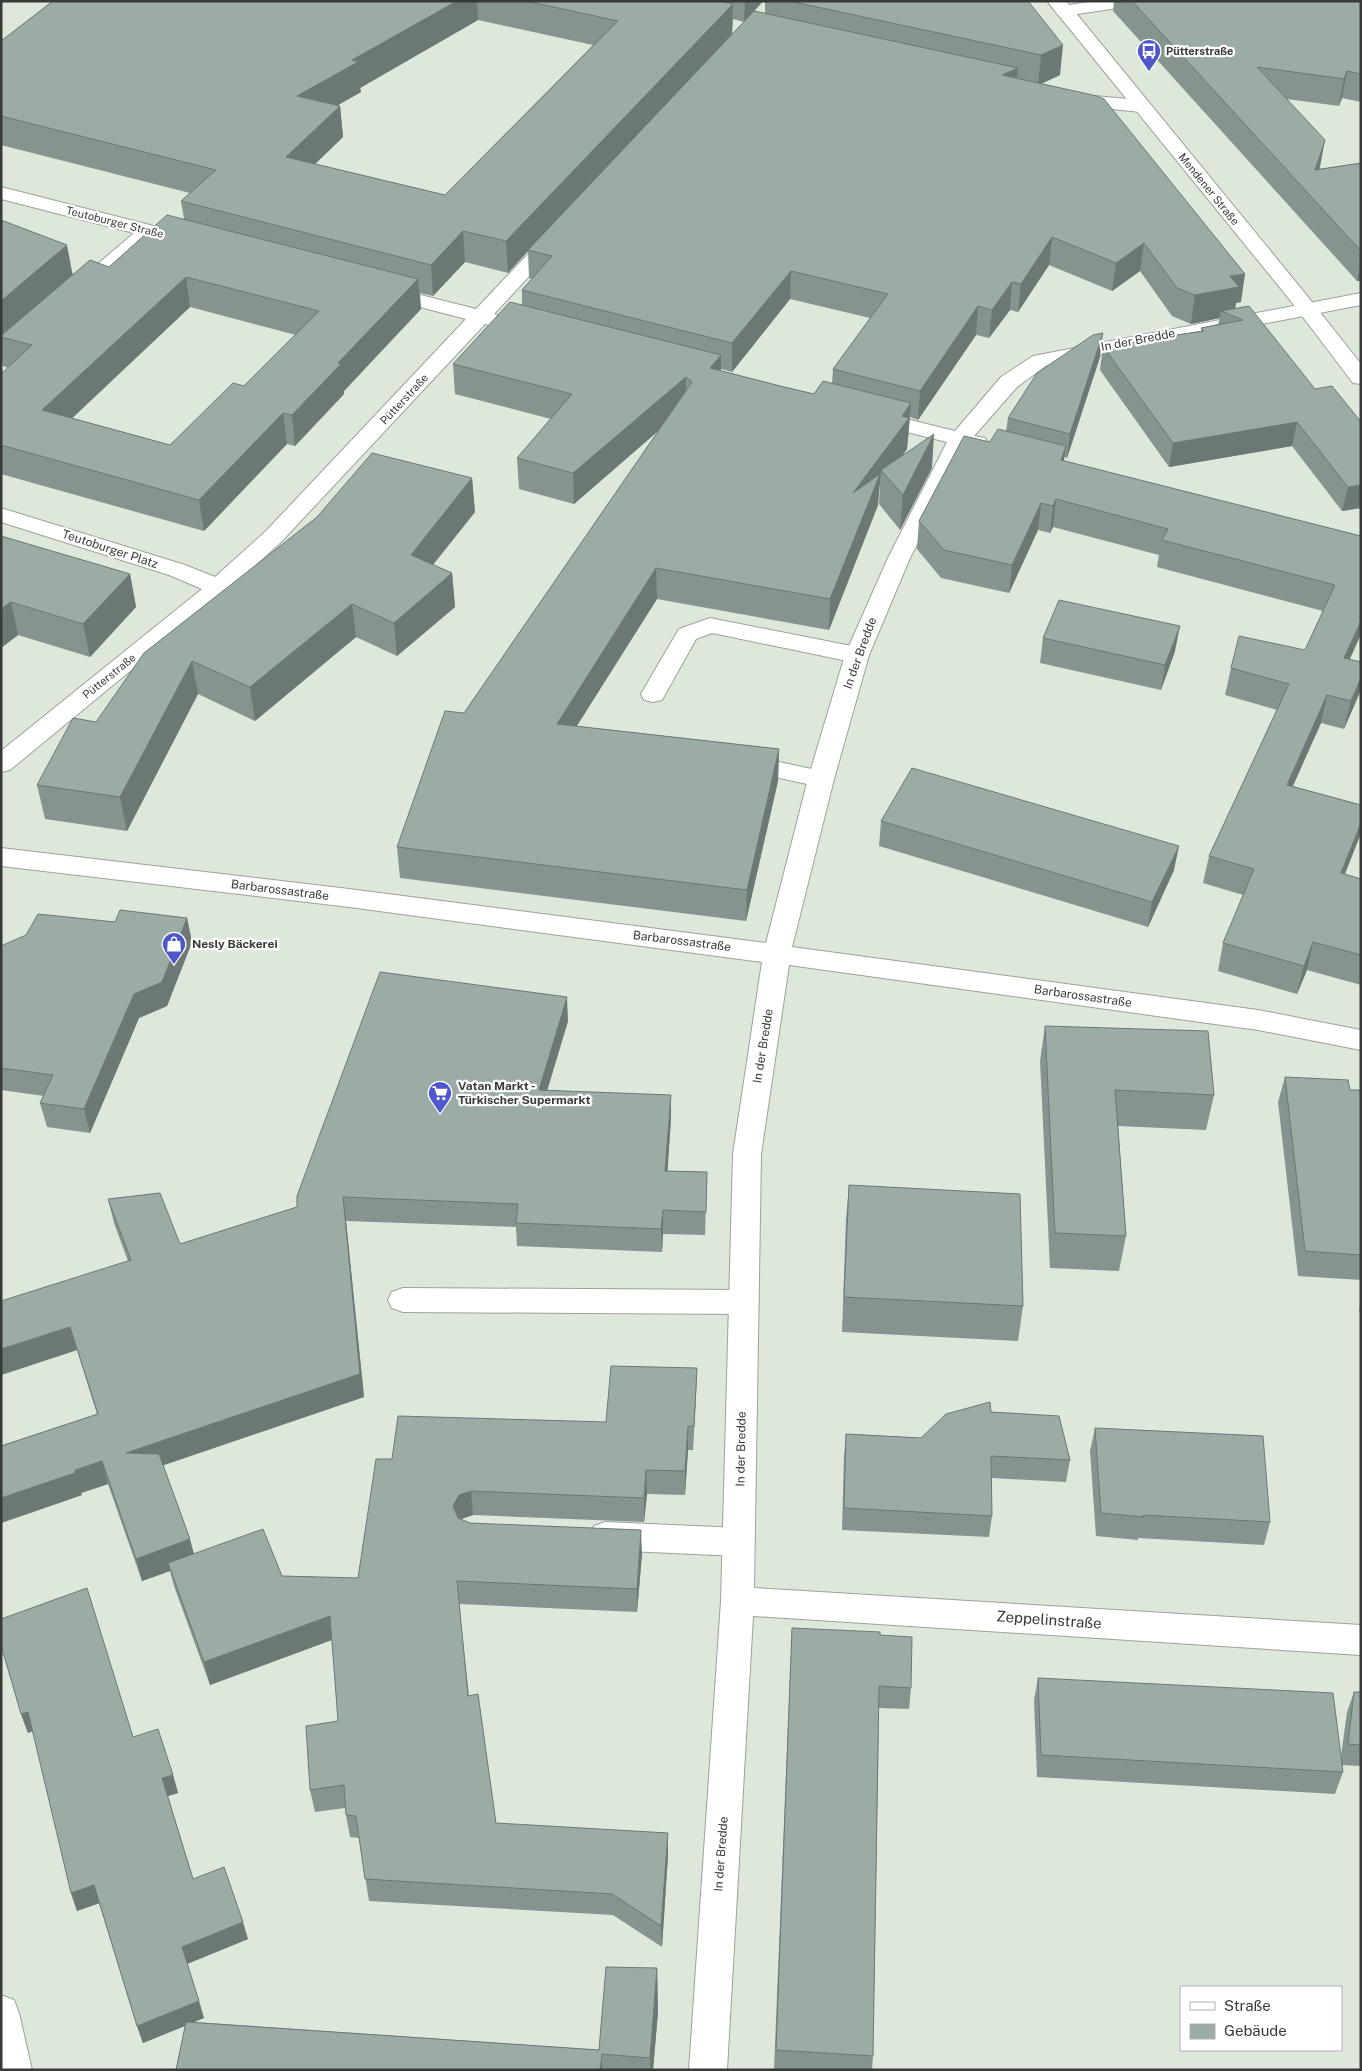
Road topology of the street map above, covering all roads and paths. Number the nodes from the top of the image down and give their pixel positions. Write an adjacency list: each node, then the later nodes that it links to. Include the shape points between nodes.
1 (1131, 1): 2 (street)
2 (1060, 6): 4 (street, Mendener Straße)
3 (1053, 96): 4 (street)
4 (1140, 106): 12 (street, Mendener Straße)
5 (1, 193): 7 (street, Teutoburger Straße)
6 (568, 224): 13 (street, Pütterstraße)
7 (148, 231): 8 (street, Teutoburger Straße); 11 (street)
8 (205, 245)
9 (366, 287): 13 (street)
10 (1361, 299): 12 (street, In der Bredde)
11 (65, 302)
12 (1306, 308): 15 (street, Mendener Straße); 17 (street, In der Bredde, via 1040,360 1009,382)
13 (480, 316): 14 (street); 20 (street, Pütterstraße, via 274,536)
14 (546, 333)
15 (1361, 378)
16 (856, 412): 17 (street)
17 (960, 438): 18 (street); 21 (street, In der Bredde, via 898,558)
18 (997, 448)
19 (1, 515): 20 (street, Teutoburger Platz, via 177,570)
20 (218, 587): 24 (street, Pütterstraße)
21 (857, 655): 22 (street, via 710,625 687,634); 25 (street, In der Bredde)
22 (653, 694)
23 (719, 756): 25 (street)
24 (1, 764)
25 (821, 779): 27 (street, In der Bredde)
26 (1, 857): 27 (street, Barbarossastraße)
27 (778, 954): 28 (street, Barbarossastraße, via 1258,1020); 30 (street, In der Bredde, via 747,1154)
28 (1361, 1040)
29 (403, 1300): 30 (street)
30 (744, 1302): 32 (street, In der Bredde)
31 (572, 1535): 32 (street)
32 (739, 1542): 33 (street, In der Bredde)
33 (737, 1601): 34 (street, Zeppelinstraße); 37 (street, In der Bredde)
34 (1361, 1640)
35 (1, 2013): 36 (street)
36 (13, 2070)
37 (708, 2070)

